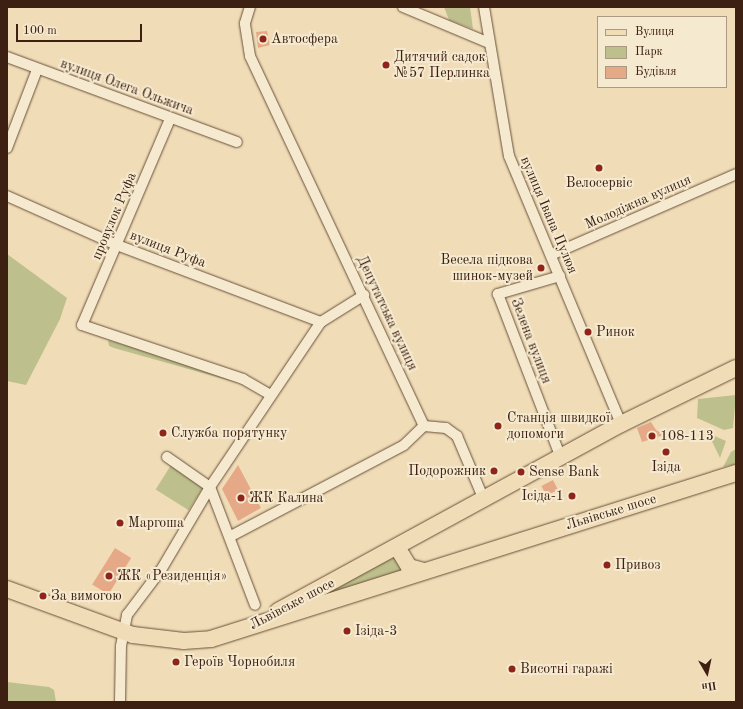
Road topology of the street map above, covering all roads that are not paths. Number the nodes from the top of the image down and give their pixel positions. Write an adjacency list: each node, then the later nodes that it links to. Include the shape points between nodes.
1 (250, 7): 15 (street, Депутатська вулиця, via 245,23 250,56)
2 (403, 7): 4 (street)
3 (484, 7): 4 (street, вулиця Івана Пулюя)
4 (489, 43): 13 (street, вулиця Івана Пулюя, via 509,156)
5 (7, 57): 6 (street, вулиця Олега Ольжича)
6 (37, 70): 7 (street, вулиця Олега Ольжича); 9 (street)
7 (170, 118): 8 (street, вулиця Олега Ольжича); 12 (street, провулок Руфа)
8 (237, 142)
9 (7, 148)
10 (736, 174): 13 (street, Молодіжна вулиця)
11 (7, 196): 12 (street, вулиця Руфа)
12 (117, 245): 16 (street, вулиця Руфа); 18 (street, провулок Руфа, via 82,325 243,379)
13 (551, 255): 14 (street, вулиця Івана Пулюя)
14 (560, 276): 19 (street, вулиця Івана Пулюя); 22 (street, Зелена вулиця, via 498,294)
15 (364, 295): 16 (street); 20 (street, Депутатська вулиця)
16 (321, 322): 18 (street)
17 (736, 368): 19 (main road, Львівське шосе)
18 (271, 395): 24 (street)
19 (622, 424): 22 (main road, Львівське шосе)
20 (424, 426): 25 (street, via 446,428 457,436); 26 (street, via 404,445)
21 (167, 457): 24 (street)
22 (560, 458): 25 (main road, Львівське шосе)
23 (736, 474): 28 (main road, Львівське шосе)
24 (210, 487): 26 (street); 31 (street, via 161,570 127,615)
25 (484, 500): 27 (main road, Львівське шосе)
26 (230, 536): 30 (street)
27 (397, 547): 28 (main road, via 409,567); 32 (main road, Львівське шосе)
28 (424, 571): 32 (main road, Львівське шосе)
29 (7, 589): 31 (main road)
30 (255, 605)
31 (124, 631): 32 (main road, via 155,639 184,641); 33 (street)
32 (242, 631)
33 (120, 702)

